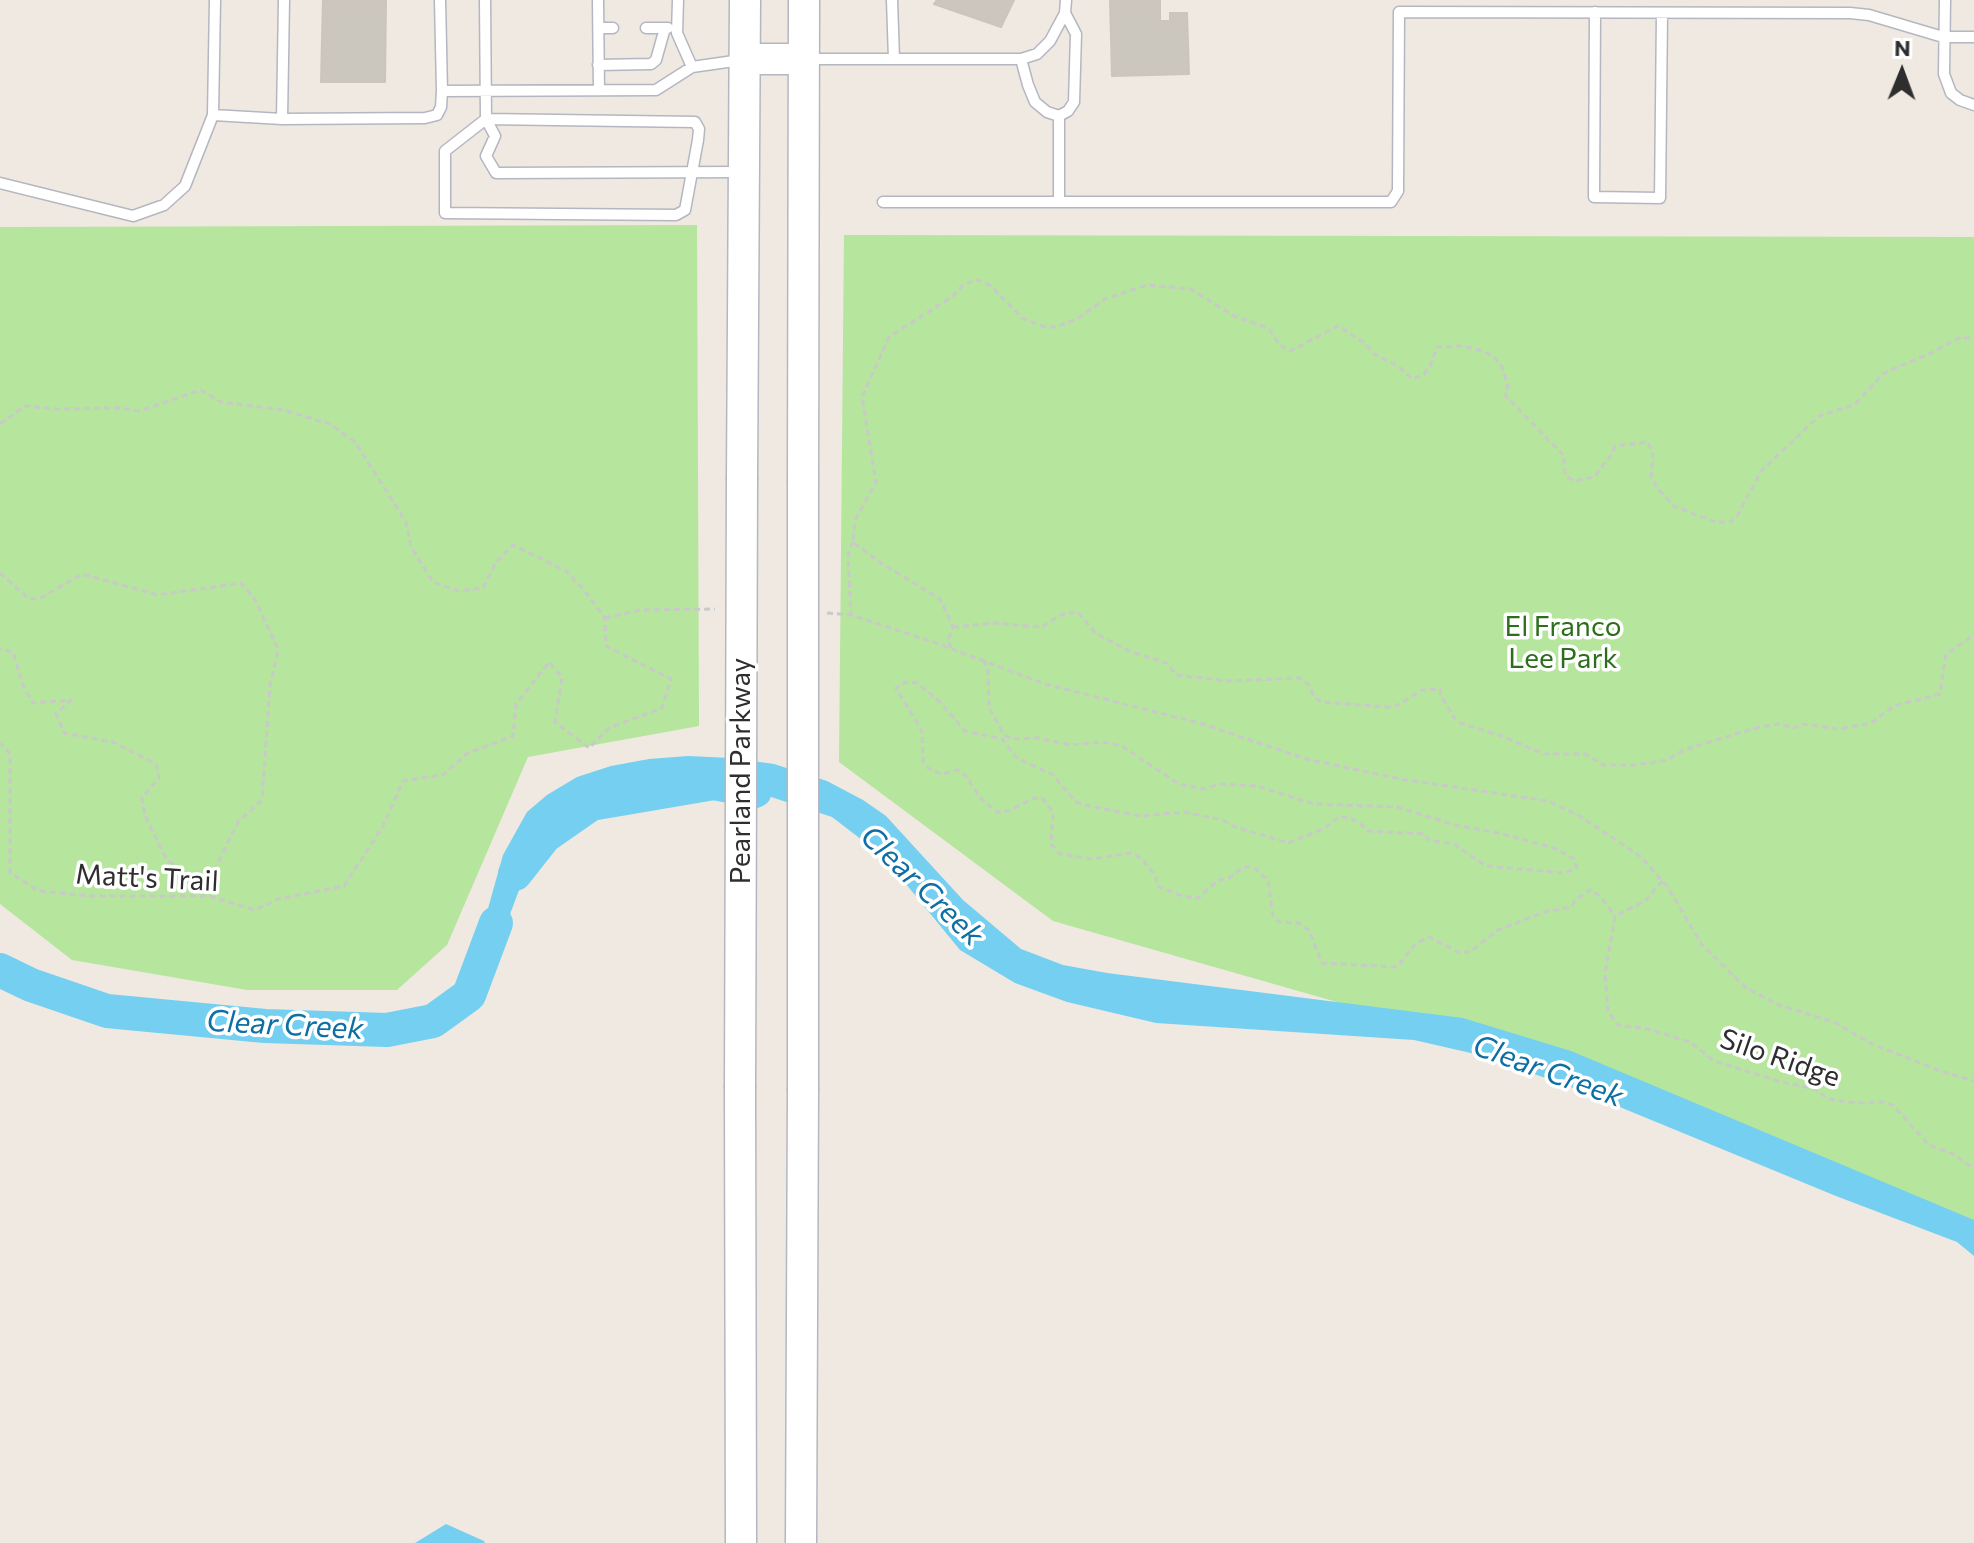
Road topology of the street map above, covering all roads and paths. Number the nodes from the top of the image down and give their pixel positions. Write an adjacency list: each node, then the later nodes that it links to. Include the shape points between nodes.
1 (215, 0): 32 (lane)
2 (284, 0): 34 (lane)
3 (440, 0): 29 (lane)
4 (485, 0): 30 (lane)
5 (598, 0): 15 (lane)
6 (678, 0): 19 (lane)
7 (745, 0): 22 (main road, Pearland Parkway)
8 (804, 0): 23 (main road)
9 (892, 0): 24 (lane)
10 (1066, 0): 13 (lane)
11 (1945, 0): 20 (lane)
12 (1595, 12): 14 (lane); 14 (lane, via 1594,197 1660,198); 40 (lane, via 1399,12 1398,191 1391,202)
13 (1065, 13): 25 (lane, via 1050,41 1037,54); 33 (lane, via 1076,34 1074,102)
14 (1662, 13): 20 (lane, via 1869,15)
15 (599, 28): 16 (lane); 26 (lane)
16 (613, 28)
17 (646, 28): 18 (lane)
18 (665, 28): 19 (lane); 26 (lane, via 651,64)
19 (677, 28): 27 (lane)
20 (1943, 37): 21 (lane); 31 (lane, via 1944,74 1951,93)
21 (1974, 37)
22 (745, 59): 23 (main road); 27 (lane); 36 (main road, Pearland Parkway)
23 (804, 59): 24 (lane); 56 (main road, bridge)
24 (894, 59): 25 (lane)
25 (1021, 59): 33 (lane, via 1035,102)
26 (598, 65): 28 (lane)
27 (692, 67): 28 (lane, via 656,90)
28 (599, 90): 30 (lane)
29 (442, 91): 30 (lane); 34 (lane, via 437,115 425,118)
30 (485, 91): 35 (lane)
31 (1974, 105)
32 (213, 115): 34 (lane); 38 (lane, via 185,186 164,205 133,216)
33 (1059, 116): 40 (lane)
34 (282, 119)
35 (486, 119): 37 (lane, via 495,136 486,156 496,173); 37 (lane, via 695,122 699,129); 37 (lane, via 445,151 445,213 676,215 685,210)
36 (744, 172): 37 (lane); 55 (main road, Pearland Parkway, bridge)
37 (692, 174)
38 (0, 183)
39 (883, 202): 40 (lane)
40 (1059, 202)
41 (1974, 339): 43 (path, via 1961,337 1884,373 1854,405 1819,416 1762,470 1737,516 1731,522 1715,522 1674,506 1659,490 1651,477 1648,442 1615,446 1594,477 1574,481 1566,476 1565,457 1505,395 1502,367 1483,351 1437,347 1423,375 1412,379 1338,326 1290,351 1268,328 1234,316 1191,289 1147,285 1105,299 1077,319 1045,327 1022,318 979,280 964,284 889,337 862,397 876,482 855,520)
42 (0, 424): 50 (path, Matt's Trail, via 25,406 139,411 201,390 221,402 283,410 330,424 355,442 406,522 411,547 433,582 459,591 483,588 496,562 513,545 566,571 584,590 605,618 606,646 671,679 662,708 609,728 589,748 555,722 562,677 549,662 516,704 513,736 468,753 443,775 403,781 383,826 344,886 278,899 255,910 209,896 39,891 10,873 10,754)
43 (853, 542): 45 (path, via 940,599); 47 (path, via 848,554 851,615)
44 (0, 573): 48 (path, Matt's Trail, via 28,598 39,599 82,574 158,595 241,583 255,600 278,649 270,686 262,800 238,822 214,871 189,874 167,860 142,798 159,778 156,764 113,742 64,733 56,714 71,700 33,703 13,652)
45 (953, 627): 46 (path, via 1041,627 1078,612 1095,633 1167,663 1176,675 1228,681 1299,678 1322,702 1388,707 1422,690 1440,689 1457,722 1544,754 1585,754 1604,765 1667,760 1684,750 1779,724 1838,729 1871,723 1894,706 1940,694 1946,654); 47 (path)
46 (1974, 635)
47 (951, 648): 49 (path)
48 (0, 649)
49 (984, 660): 51 (path, via 1045,684 1203,724 1306,759 1548,801 1635,852); 52 (path, via 989,707 1004,735 1012,739 1122,746 1179,784 1204,789 1220,784 1257,786 1314,804 1397,807 1557,849 1574,859 1577,867 1565,873 1486,866 1454,844 1429,840 1424,834 1369,831 1340,816 1288,843 1184,812 1140,816 1089,806 1076,802 1052,774 1018,759 1002,739 965,731 917,683 896,688 922,731 928,768 941,774 958,770 997,812 1043,799 1053,812 1051,844 1060,854 1093,859 1131,853 1142,859 1157,886 1198,898 1218,880 1253,867 1268,880 1273,916 1309,930 1322,963 1397,967 1416,943 1429,937 1460,953 1470,952 1498,930 1571,907 1590,890)
50 (0, 743)
51 (1662, 881): 52 (path, via 1645,901); 53 (path, via 1702,945 1745,987 1776,1004 1836,1023 1870,1043)
52 (1615, 916): 54 (path, Silo Ridge, via 1605,973 1608,1011 1618,1025 1690,1042 1714,1061 1815,1089 1828,1099 1893,1105 1929,1145)
53 (1974, 1081)
54 (1974, 1169)
55 (741, 1543)
56 (801, 1543)

